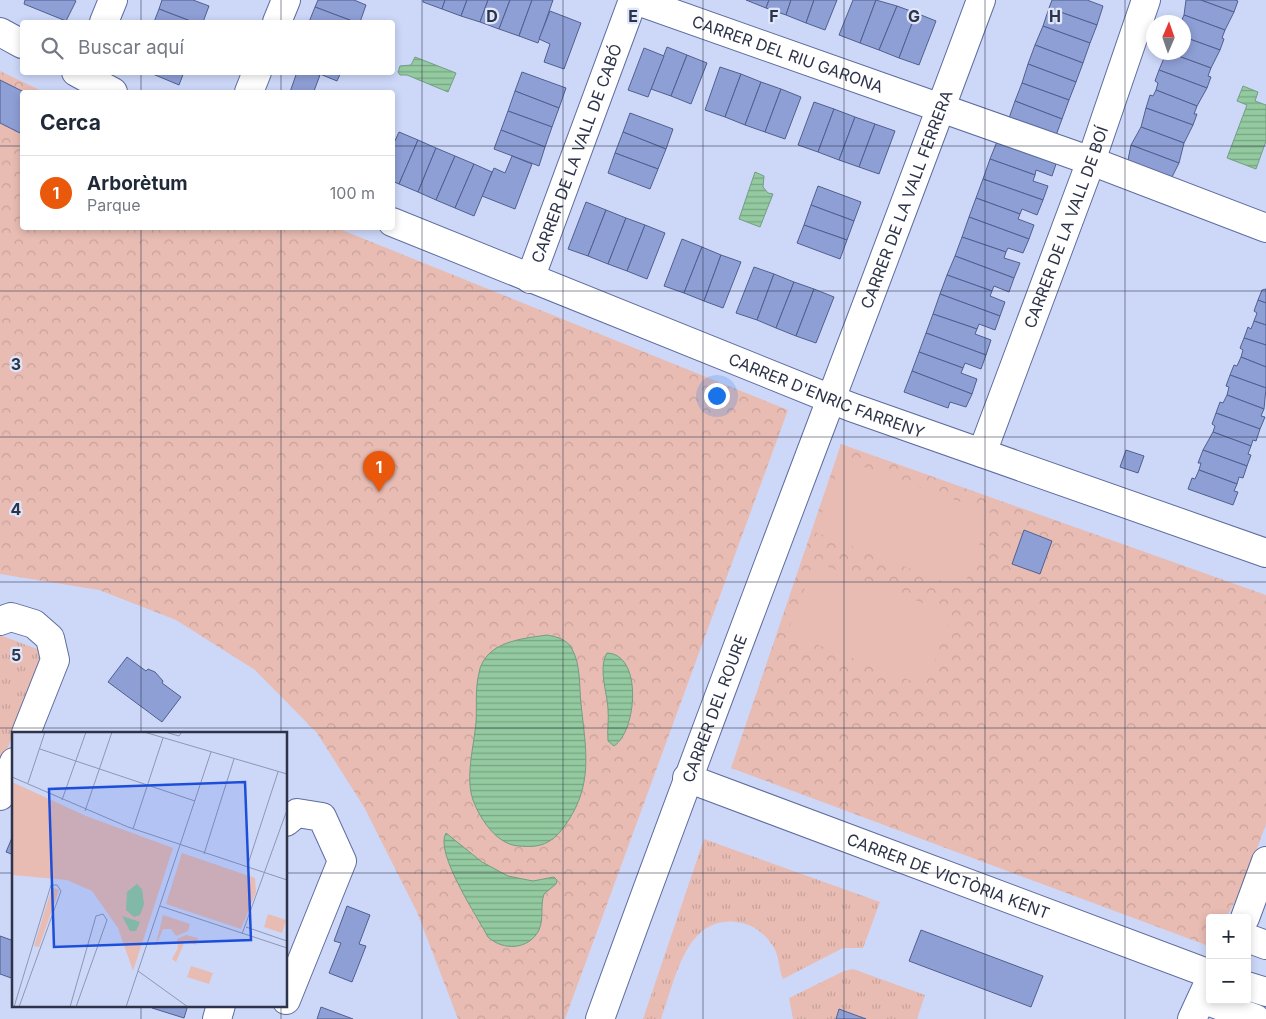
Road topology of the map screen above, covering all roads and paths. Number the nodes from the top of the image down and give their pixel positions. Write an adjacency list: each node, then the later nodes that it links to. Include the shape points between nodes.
1 (113, 0): 6 (street)
2 (286, 0): 7 (street)
3 (634, 0): 14 (street, CARRER DEL RIU GARONA); 18 (street, CARRER DE LA VALL DE CABÓ)
4 (981, 0): 14 (street, CARRER DE LA VALL FERRERA)
5 (1146, 0): 15 (street, CARRER DE LA VALL DE BOÍ)
6 (105, 20)
7 (278, 20)
8 (0, 32): 9 (street)
9 (20, 43)
10 (83, 75): 12 (street)
11 (256, 75): 13 (street)
12 (109, 90)
13 (250, 90)
14 (940, 109): 15 (street, CARRER DEL RIU GARONA); 19 (street, CARRER DE LA VALL FERRERA)
15 (1091, 161): 17 (street, CARRER DEL RIU GARONA); 20 (street, CARRER DE LA VALL DE BOÍ)
16 (395, 223): 18 (street, CARRER D'ENRIC FARRENY)
17 (1266, 228)
18 (530, 279): 19 (street, CARRER D'ENRIC FARRENY)
19 (832, 398): 20 (street, CARRER D'ENRIC FARRENY); 25 (street, CARRER DEL ROURE)
20 (982, 453): 21 (street, CARRER D'ENRIC FARRENY)
21 (1264, 545)
22 (0, 621): 23 (street, via 11,617 34,624 50,638 55,660)
23 (26, 732)
24 (12, 767): 26 (street)
25 (688, 778): 35 (street, CARRER DE VICTÒRIA KENT); 41 (street, CARRER DEL ROURE)
26 (0, 796)
27 (288, 820): 34 (street, via 297,813 322,818 342,861)
28 (1266, 861): 29 (street)
29 (1246, 914)
30 (1251, 939): 31 (street)
31 (1266, 944)
32 (1251, 987): 33 (street)
33 (1266, 992)
34 (288, 995)
35 (1206, 1001)
36 (1215, 1004): 42 (street, CARRER DE VICTÒRIA KENT)
37 (221, 1006): 39 (street)
38 (284, 1006): 40 (street)
39 (217, 1019)
40 (278, 1019)
41 (600, 1019)
42 (1256, 1019)

